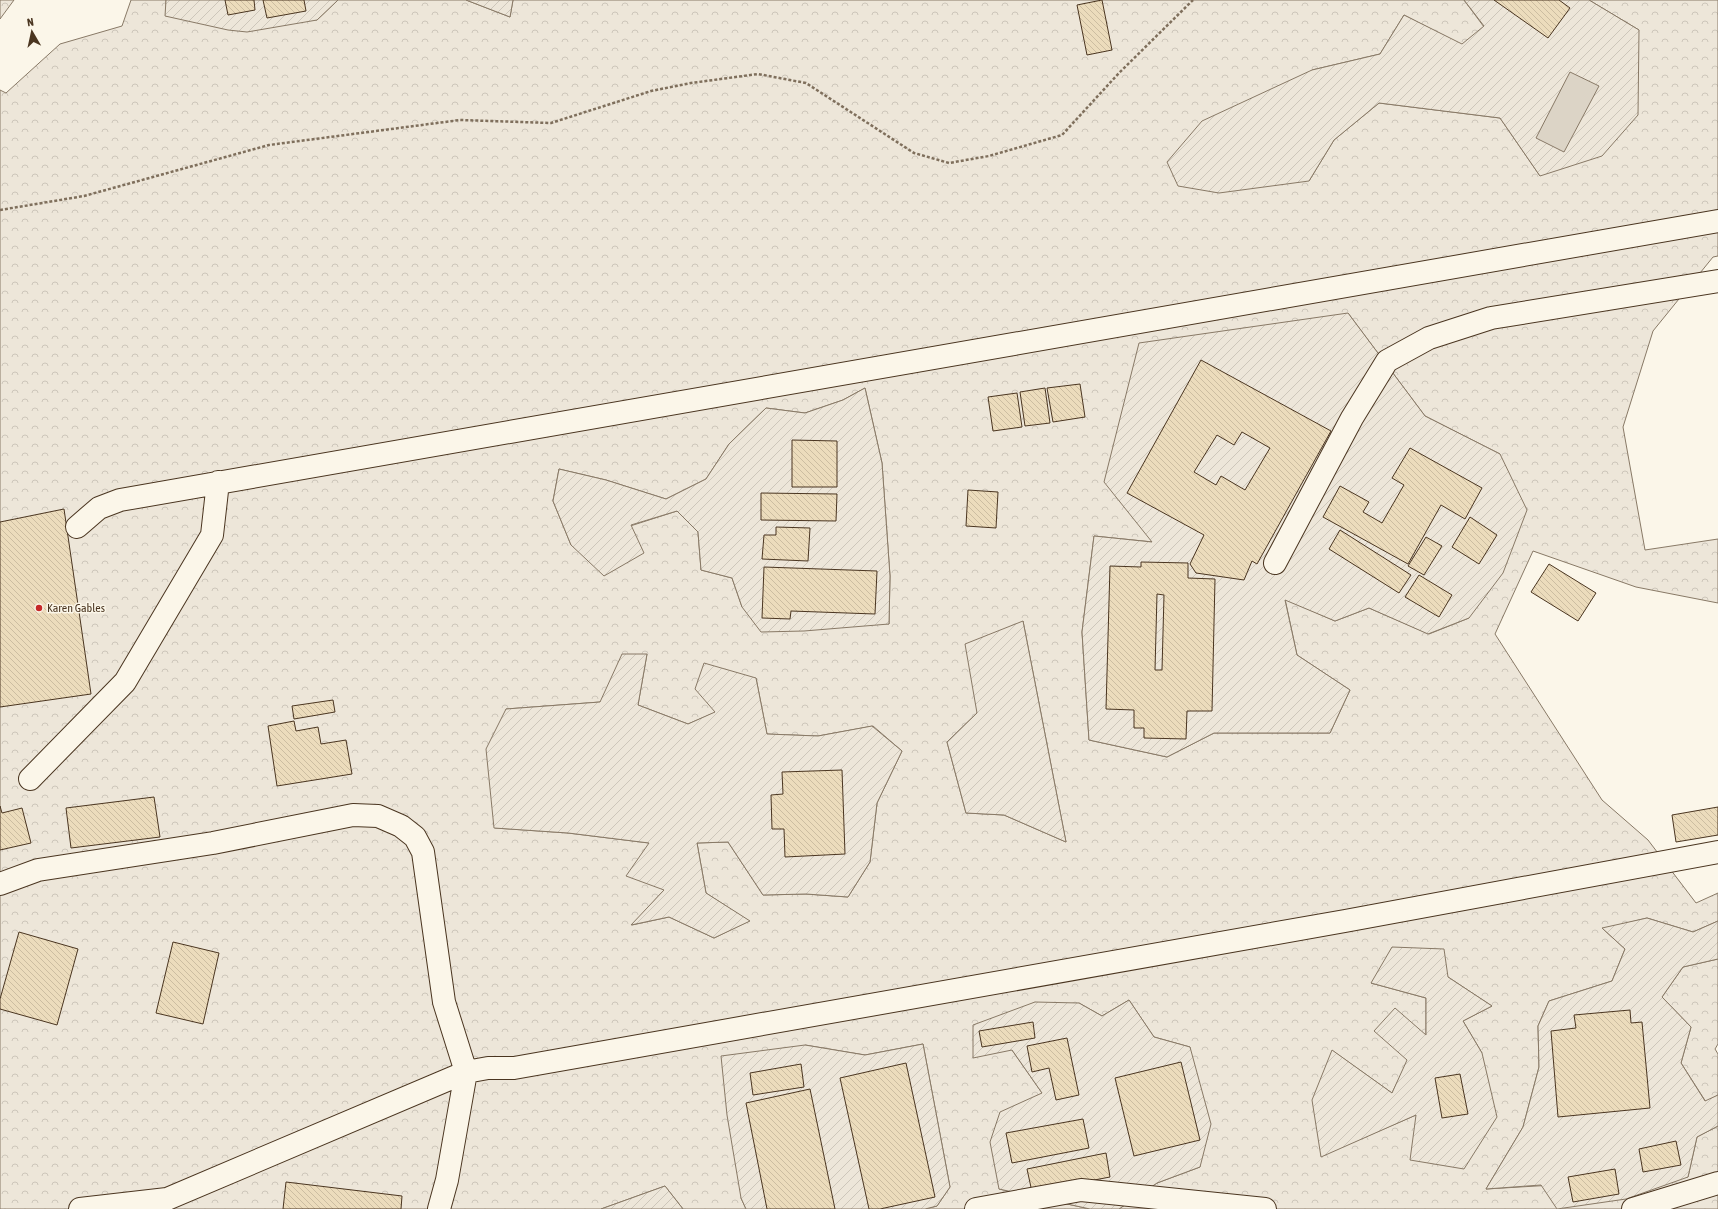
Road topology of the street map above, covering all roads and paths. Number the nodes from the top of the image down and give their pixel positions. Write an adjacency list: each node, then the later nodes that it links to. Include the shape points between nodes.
1 (1193, 0): 2 (path, via 1119,73 1062,135 989,156 949,163 914,153 806,82 758,74 691,82 651,91 551,123 460,120 269,145 84,196)
2 (0, 210)
3 (1718, 221): 5 (street)
4 (1718, 281): 7 (street, via 1491,318 1429,338 1387,361 1352,418)
5 (218, 482): 6 (street, via 120,500 100,508); 8 (street, via 212,535 125,682)
6 (77, 527)
7 (1274, 563)
8 (30, 779)
9 (1718, 852): 11 (street, via 538,1064)
10 (0, 884): 11 (street, via 38,870 213,843 353,815 378,816 401,826 415,836 423,852 444,1002)
11 (466, 1072): 13 (street, via 167,1199); 14 (street, via 447,1180)
12 (1718, 1183): 17 (street)
13 (80, 1209)
14 (439, 1209)
15 (976, 1209): 16 (street, via 1081,1190)
16 (1265, 1209)
17 (1633, 1209)

